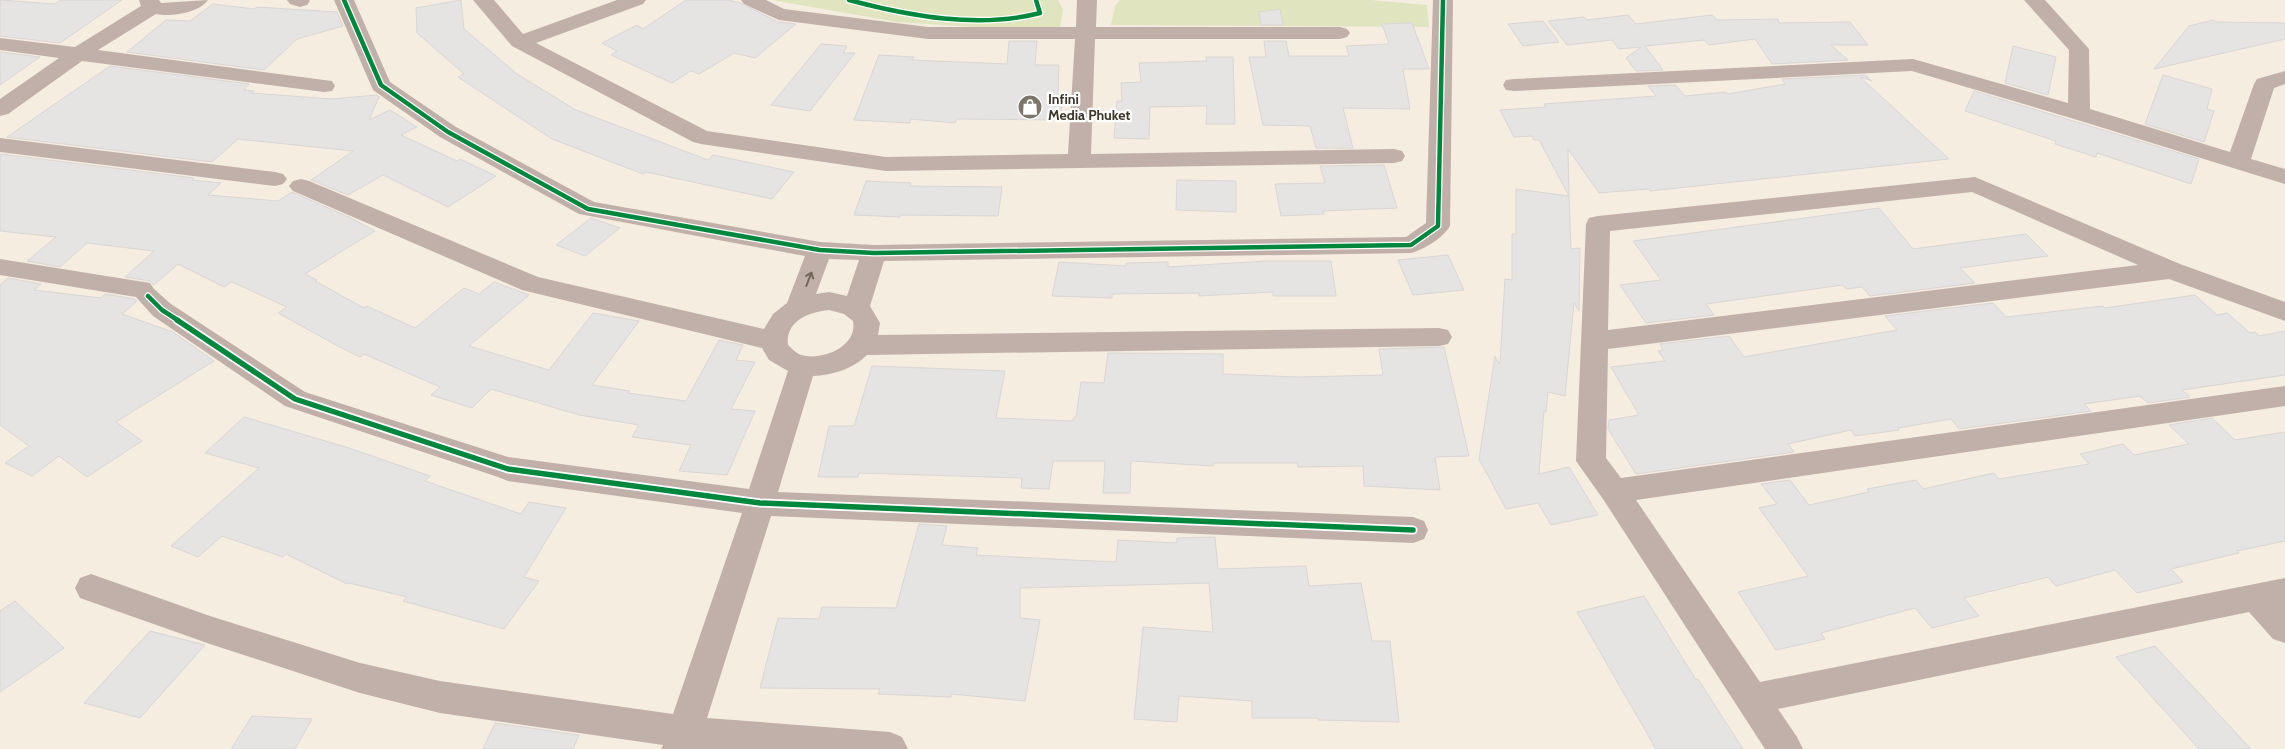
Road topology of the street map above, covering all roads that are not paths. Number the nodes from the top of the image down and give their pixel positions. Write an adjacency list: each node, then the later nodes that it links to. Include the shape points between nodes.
1 (198, 0): 9 (street, via 164,10)
2 (344, 0): 27 (street, via 381,85 448,132 588,209)
3 (483, 0): 12 (street)
4 (636, 0): 12 (street)
5 (751, 0): 10 (street, via 779,14 928,33)
6 (1087, 0): 10 (street)
7 (1443, 0): 28 (street, via 1438,226 1411,245)
8 (2034, 0): 19 (street, via 2079,49)
9 (151, 4): 14 (street)
10 (1086, 32): 11 (street); 22 (street)
11 (1340, 33)
12 (519, 42): 22 (street, via 701,137 886,164)
13 (0, 44): 14 (street)
14 (80, 53): 17 (street); 18 (street)
15 (2285, 77): 23 (street, via 2265,84)
16 (1514, 85): 19 (street, via 1913,65)
17 (324, 86)
18 (0, 109)
19 (2079, 113): 23 (street)
20 (0, 145): 25 (street)
21 (1394, 156): 22 (street)
22 (1079, 162)
23 (2238, 162): 24 (street)
24 (2285, 177)
25 (275, 179)
26 (301, 186): 35 (street, via 531,284)
27 (820, 250): 28 (street); 31 (street, one-way to 27)
28 (874, 253): 32 (street)
29 (0, 267): 41 (street, via 144,292 162,310 295,399 508,469)
30 (2170, 270): 33 (street); 36 (street); 36 (street, via 1975,184 1598,224)
31 (798, 308): 32 (street, via 829,301); 35 (street, via 777,327)
32 (856, 308): 37 (street, via 867,323 867,334)
33 (2285, 312)
34 (1439, 337): 37 (street)
35 (773, 341): 38 (street, via 777,352 786,360)
36 (1594, 341): 40 (street, via 1591,461)
37 (861, 345): 38 (street, via 836,362)
38 (803, 365): 41 (street)
39 (2285, 396): 40 (street)
40 (1614, 491): 46 (street)
41 (760, 503): 42 (street); 47 (street)
42 (1413, 530)
43 (91, 588): 47 (street, via 360,678 440,697)
44 (2270, 594): 45 (street); 46 (street)
45 (2285, 629)
46 (1752, 699): 49 (street)
47 (681, 741): 48 (street)
48 (890, 749)
49 (1785, 749)

